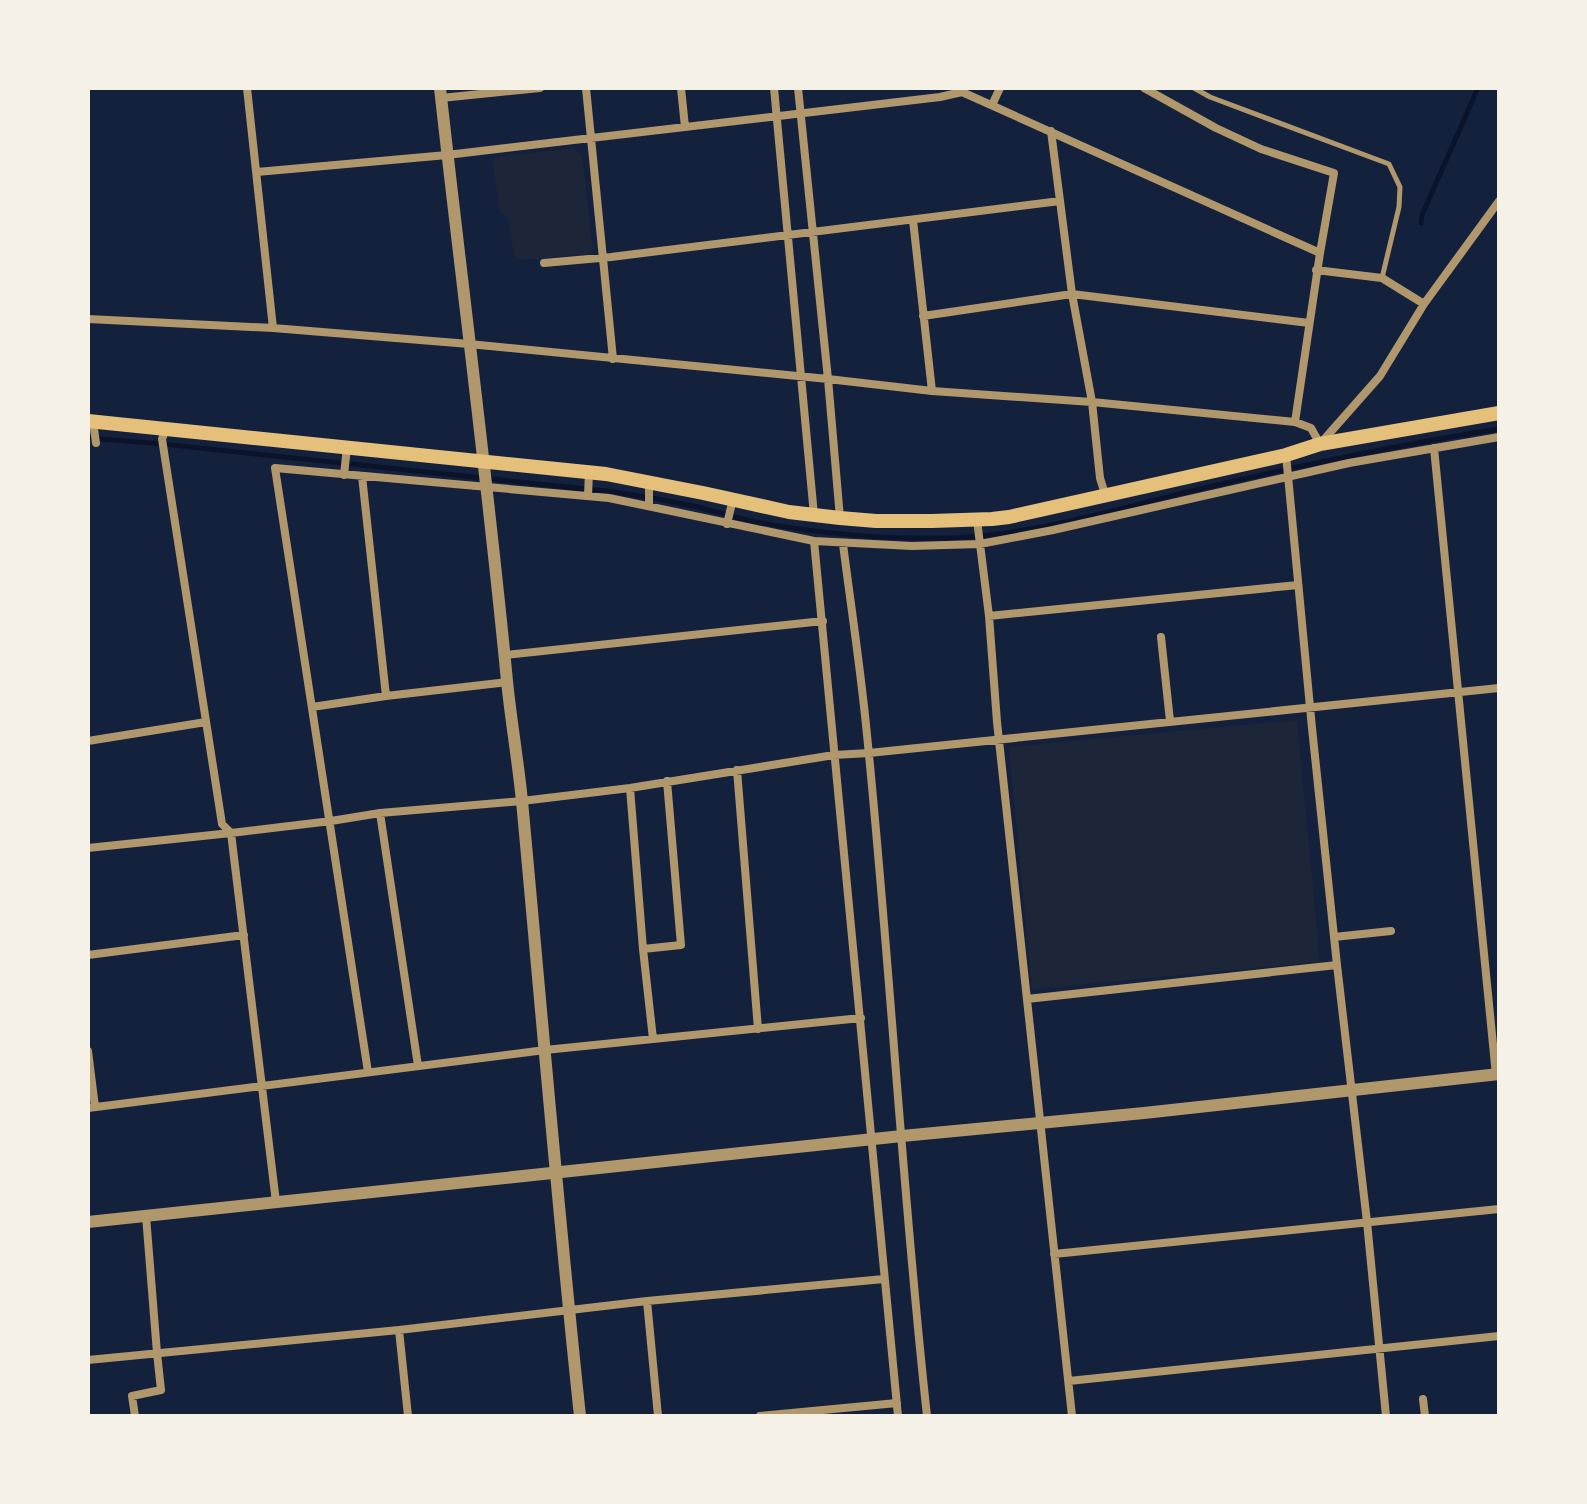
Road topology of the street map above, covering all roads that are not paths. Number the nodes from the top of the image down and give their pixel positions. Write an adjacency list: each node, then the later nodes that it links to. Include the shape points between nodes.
1 (247, 88): 19 (street)
2 (540, 88): 11 (street)
3 (586, 88): 17 (street)
4 (681, 88): 15 (street)
5 (774, 88): 14 (street)
6 (798, 88): 13 (street)
7 (1000, 88): 12 (street)
8 (1144, 88): 25 (street, via 1261,149 1334,173)
9 (1194, 88): 29 (lane, via 1389,164 1400,187 1399,207)
10 (960, 90): 12 (street); 13 (street, via 940,97)
11 (440, 93): 18 (street)
12 (992, 105): 16 (street)
13 (800, 112): 14 (street); 23 (street)
14 (777, 115): 15 (street); 24 (street)
15 (685, 127): 17 (street)
16 (1051, 131): 20 (street); 25 (street)
17 (591, 138): 18 (street); 26 (street)
18 (447, 155): 19 (street); 36 (street)
19 (257, 172): 35 (street)
20 (1060, 201): 22 (street); 30 (street)
21 (1499, 201): 31 (street)
22 (913, 220): 23 (street); 32 (street)
23 (813, 231): 24 (street); 39 (street)
24 (788, 235): 26 (street); 38 (street)
25 (1320, 253): 28 (street)
26 (602, 258): 27 (street); 37 (street)
27 (544, 263)
28 (1316, 270): 29 (street); 34 (street)
29 (1382, 278): 31 (street)
30 (1072, 294): 32 (street); 34 (street); 41 (street)
31 (1424, 304): 48 (street, via 1380,376)
32 (923, 316): 40 (street)
33 (88, 319): 35 (street)
34 (1309, 323): 44 (street)
35 (273, 328): 36 (street)
36 (469, 344): 37 (street); 55 (street)
37 (613, 359): 38 (street)
38 (801, 377): 39 (street); 62 (street)
39 (828, 379): 40 (street); 63 (street)
40 (932, 391): 41 (street)
41 (1092, 402): 44 (street); 57 (street)
42 (1499, 413): 48 (main road)
43 (91, 422): 46 (main road); 47 (street)
44 (1295, 422): 48 (street, via 1311,428)
45 (1499, 437): 49 (street)
46 (164, 439): 51 (main road); 82 (street)
47 (96, 443)
48 (1320, 444): 50 (main road)
49 (1434, 448): 53 (street); 77 (street)
50 (1286, 458): 53 (street); 57 (main road)
51 (346, 462): 54 (street); 55 (main road); 79 (street, via 275,468)
52 (589, 472): 55 (main road); 56 (main road); 58 (street)
53 (1287, 475): 66 (street); 70 (street)
54 (362, 476): 55 (street); 78 (street)
55 (486, 476): 58 (street); 74 (street)
56 (649, 481): 59 (main road); 60 (street)
57 (1105, 494): 61 (main road)
58 (588, 496): 60 (street)
59 (733, 499): 62 (main road); 64 (street)
60 (649, 506): 64 (street)
61 (1050, 512): 65 (main road); 66 (street)
62 (814, 515): 63 (main road)
63 (840, 518): 65 (main road)
64 (727, 524): 67 (street)
65 (978, 524): 68 (street)
66 (1053, 528): 68 (street)
67 (814, 541): 69 (street); 72 (street)
68 (980, 541): 69 (street); 71 (street)
69 (843, 544): 85 (street)
70 (1298, 585): 71 (street); 80 (street)
71 (989, 616): 83 (street)
72 (823, 621): 74 (street); 86 (street)
73 (1161, 637): 81 (street)
74 (505, 655): 75 (street)
75 (508, 682): 78 (street); 90 (street)
76 (1499, 688): 77 (street)
77 (1459, 693): 80 (street); 109 (street)
78 (386, 696): 79 (street)
79 (312, 707): 92 (street)
80 (1311, 708): 81 (street); 97 (street)
81 (1170, 721): 83 (street)
82 (206, 722): 84 (street); 93 (street, via 222,824)
83 (999, 739): 85 (street); 101 (street)
84 (88, 741)
85 (869, 753): 86 (street); 114 (street)
86 (834, 755): 87 (street); 102 (street)
87 (737, 770): 88 (street); 103 (street)
88 (667, 781): 89 (street); 98 (street, via 681,945)
89 (630, 788): 90 (street); 98 (street)
90 (522, 801): 91 (street); 105 (street)
91 (380, 813): 92 (street); 107 (street)
92 (331, 821): 93 (street); 108 (street)
93 (231, 833): 94 (street); 96 (street)
94 (88, 848)
95 (1391, 931): 97 (street)
96 (244, 935): 99 (street); 110 (street)
97 (1334, 937): 100 (street)
98 (643, 949): 104 (street)
99 (88, 955)
100 (1337, 965): 101 (street); 111 (street)
101 (1027, 999): 113 (street)
102 (861, 1018): 103 (street); 115 (street)
103 (758, 1029): 104 (street)
104 (653, 1039): 105 (street)
105 (545, 1050): 107 (street); 116 (street)
106 (88, 1051): 112 (street)
107 (418, 1066): 108 (street)
108 (368, 1072): 110 (street)
109 (1498, 1074): 111 (street)
110 (262, 1086): 112 (street); 117 (street)
111 (1352, 1090): 113 (street); 121 (street)
112 (91, 1107)
113 (1041, 1123): 114 (street); 122 (street)
114 (902, 1136): 115 (street); 140 (street)
115 (872, 1139): 116 (street); 123 (street)
116 (556, 1172): 117 (street); 125 (street)
117 (276, 1202): 119 (street)
118 (1499, 1209): 121 (street)
119 (146, 1216): 120 (street); 129 (street)
120 (88, 1222)
121 (1367, 1222): 122 (street); 128 (street)
122 (1054, 1254): 131 (street)
123 (884, 1279): 124 (street); 133 (street)
124 (647, 1301): 125 (street); 137 (street)
125 (569, 1311): 126 (street); 136 (street)
126 (399, 1330): 129 (street); 135 (street)
127 (1499, 1336): 128 (street)
128 (1380, 1348): 131 (street); 142 (street)
129 (157, 1353): 130 (street); 134 (street, via 161,1390 132,1396)
130 (88, 1360)
131 (1069, 1381): 141 (street)
132 (1423, 1399): 143 (street)
133 (897, 1403): 138 (street); 139 (street)
134 (135, 1416)
135 (408, 1416)
136 (580, 1416)
137 (658, 1416)
138 (760, 1416)
139 (898, 1416)
140 (927, 1416)
141 (1072, 1416)
142 (1386, 1416)
143 (1425, 1416)

